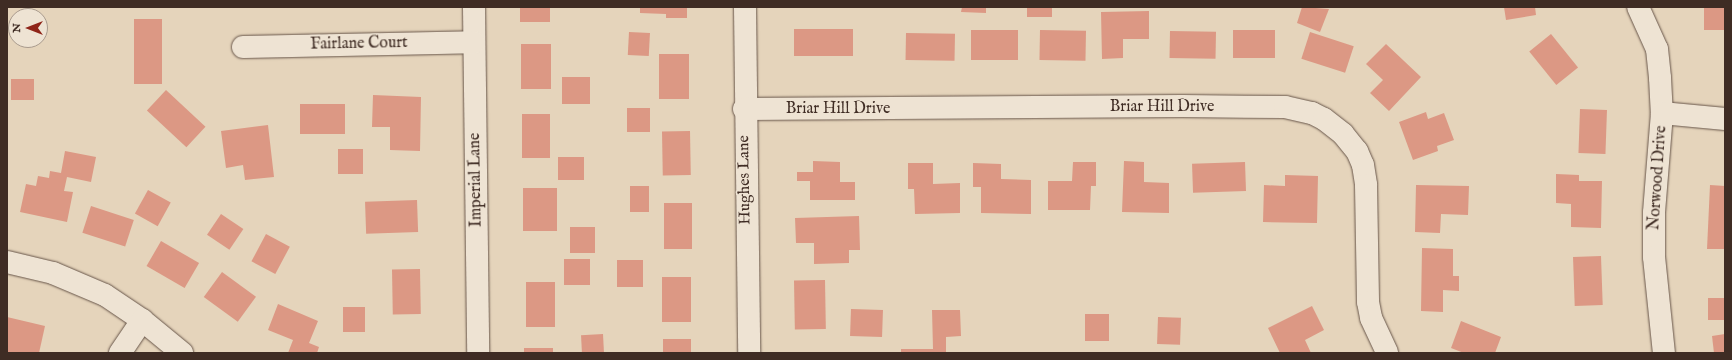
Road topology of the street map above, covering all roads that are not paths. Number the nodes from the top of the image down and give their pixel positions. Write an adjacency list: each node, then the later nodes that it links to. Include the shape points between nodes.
1 (474, 7): 4 (street, Imperial Lane)
2 (745, 7): 6 (street, Hughes Lane)
3 (1638, 7): 7 (street, Norwood Drive, via 1657,49)
4 (474, 42): 5 (street, Fairlane Court); 13 (street, Imperial Lane)
5 (243, 47)
6 (744, 109): 14 (street, Hughes Lane); 15 (street, Briar Hill Drive, via 1182,106 1285,107 1312,113 1343,134 1357,151 1363,165 1366,185 1368,302 1371,318)
7 (1662, 113): 8 (street); 16 (street, Norwood Drive, via 1654,213 1654,257)
8 (1725, 119)
9 (7, 262): 10 (street, via 76,281 105,295)
10 (142, 320): 11 (street); 12 (street)
11 (120, 353)
12 (182, 353)
13 (478, 353)
14 (749, 353)
15 (1387, 353)
16 (1664, 353)

